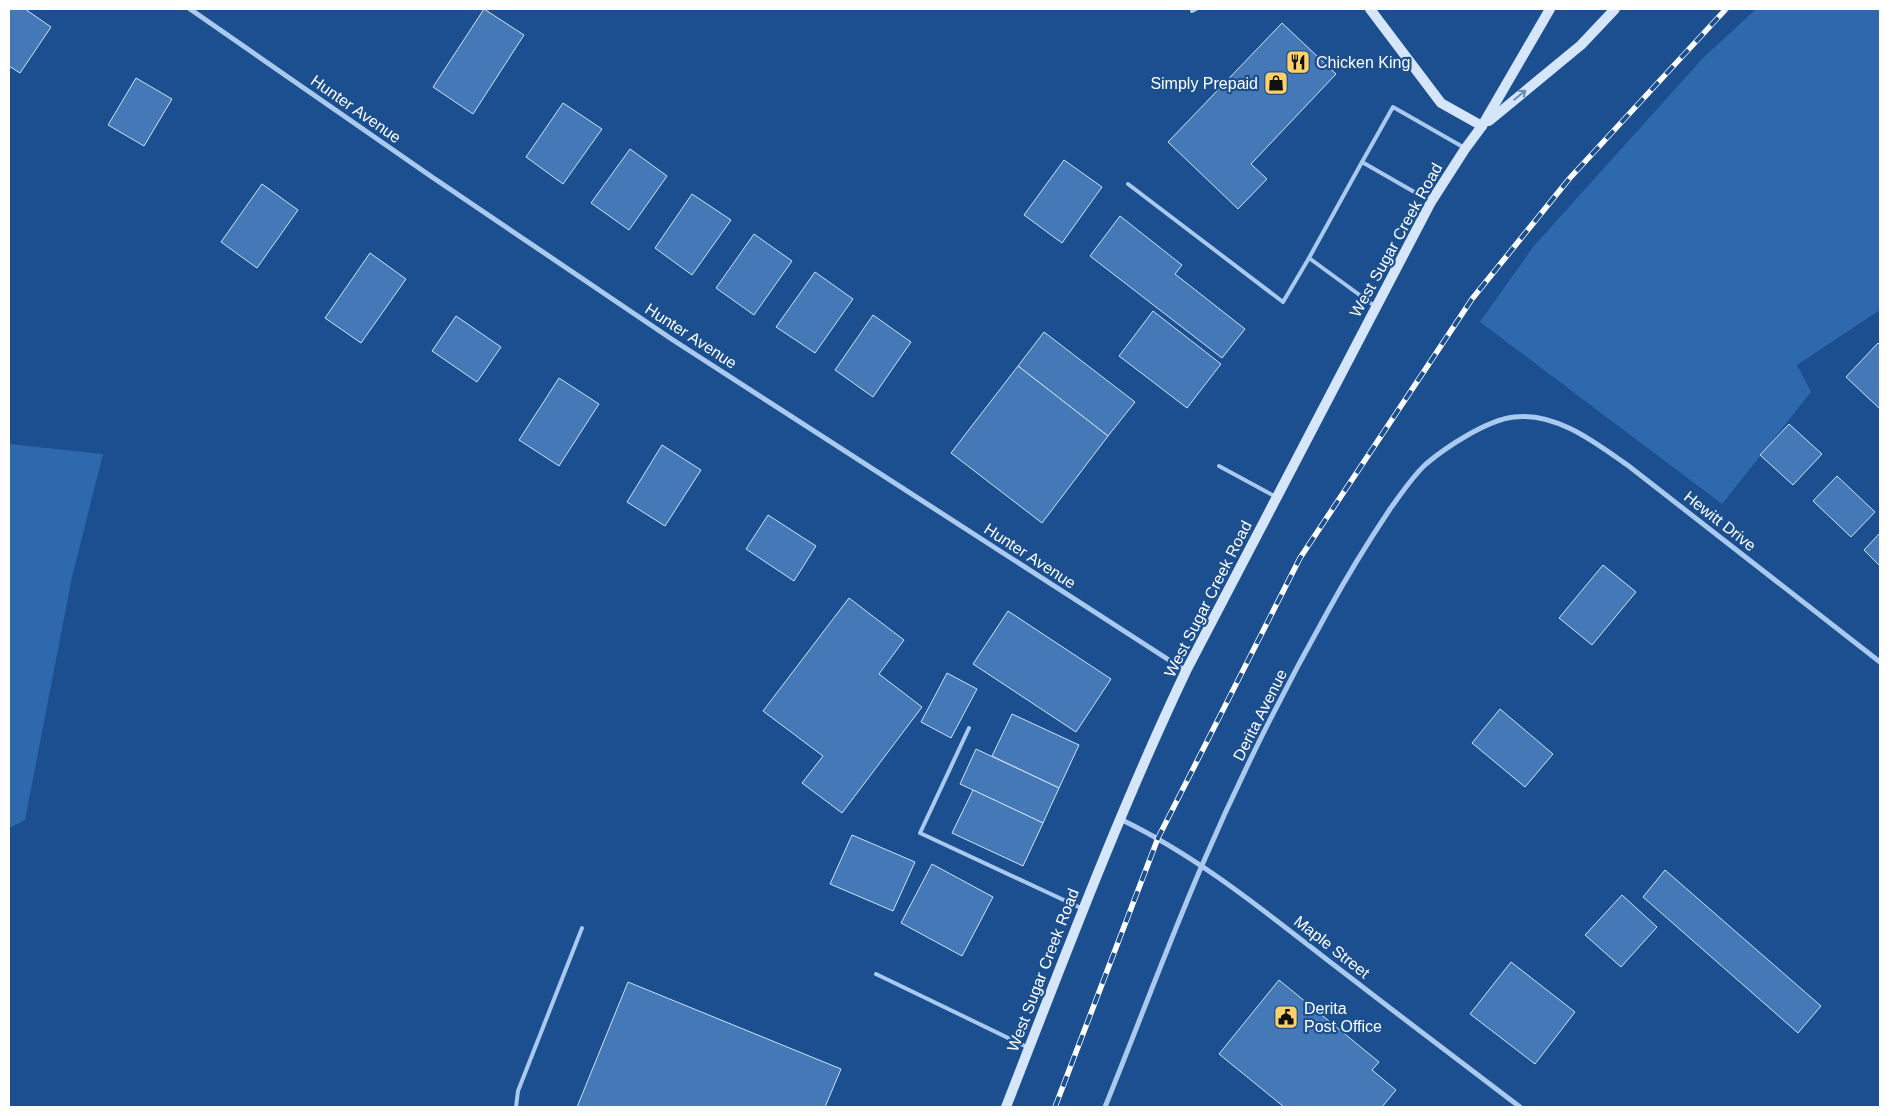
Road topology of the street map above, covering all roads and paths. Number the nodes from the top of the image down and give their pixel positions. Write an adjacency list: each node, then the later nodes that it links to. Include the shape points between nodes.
1 (190, 9): 16 (street, Hunter Avenue, via 673,340)
2 (1370, 9): 5 (main road, via 1441,103)
3 (1550, 9): 5 (main road, West Sugar Creek Road)
4 (1615, 9): 5 (main road, West Sugar Creek Road, one-way to 4, via 1581,45)
5 (1482, 126): 6 (main road, West Sugar Creek Road)
6 (1465, 148): 7 (lane, via 1393,107); 9 (main road, West Sugar Creek Road)
7 (1362, 162): 9 (lane); 10 (lane)
8 (1128, 184): 10 (lane, via 1283,302)
9 (1431, 202): 11 (main road, West Sugar Creek Road)
10 (1309, 258): 11 (lane)
11 (1376, 307): 14 (main road, West Sugar Creek Road)
12 (1535, 417): 15 (street, Hewitt Drive, via 1564,425 1623,462); 19 (street, Derita Avenue, via 1512,417 1456,442 1425,465 1402,492 1373,534 1315,633)
13 (1219, 466): 14 (lane)
14 (1276, 497): 16 (main road, West Sugar Creek Road)
15 (1880, 662)
16 (1186, 671): 18 (main road, West Sugar Creek Road)
17 (969, 728): 20 (lane, via 920,833)
18 (1119, 819): 19 (street, Maple Street); 20 (main road, West Sugar Creek Road)
19 (1202, 865): 26 (street, Derita Avenue); 27 (street, Maple Street)
20 (1083, 909): 23 (main road, West Sugar Creek Road)
21 (582, 928): 24 (lane, via 518,1091)
22 (876, 974): 23 (lane)
23 (1029, 1048): 25 (main road, West Sugar Creek Road)
24 (516, 1107)
25 (1006, 1107)
26 (1105, 1107)
27 (1520, 1107)

